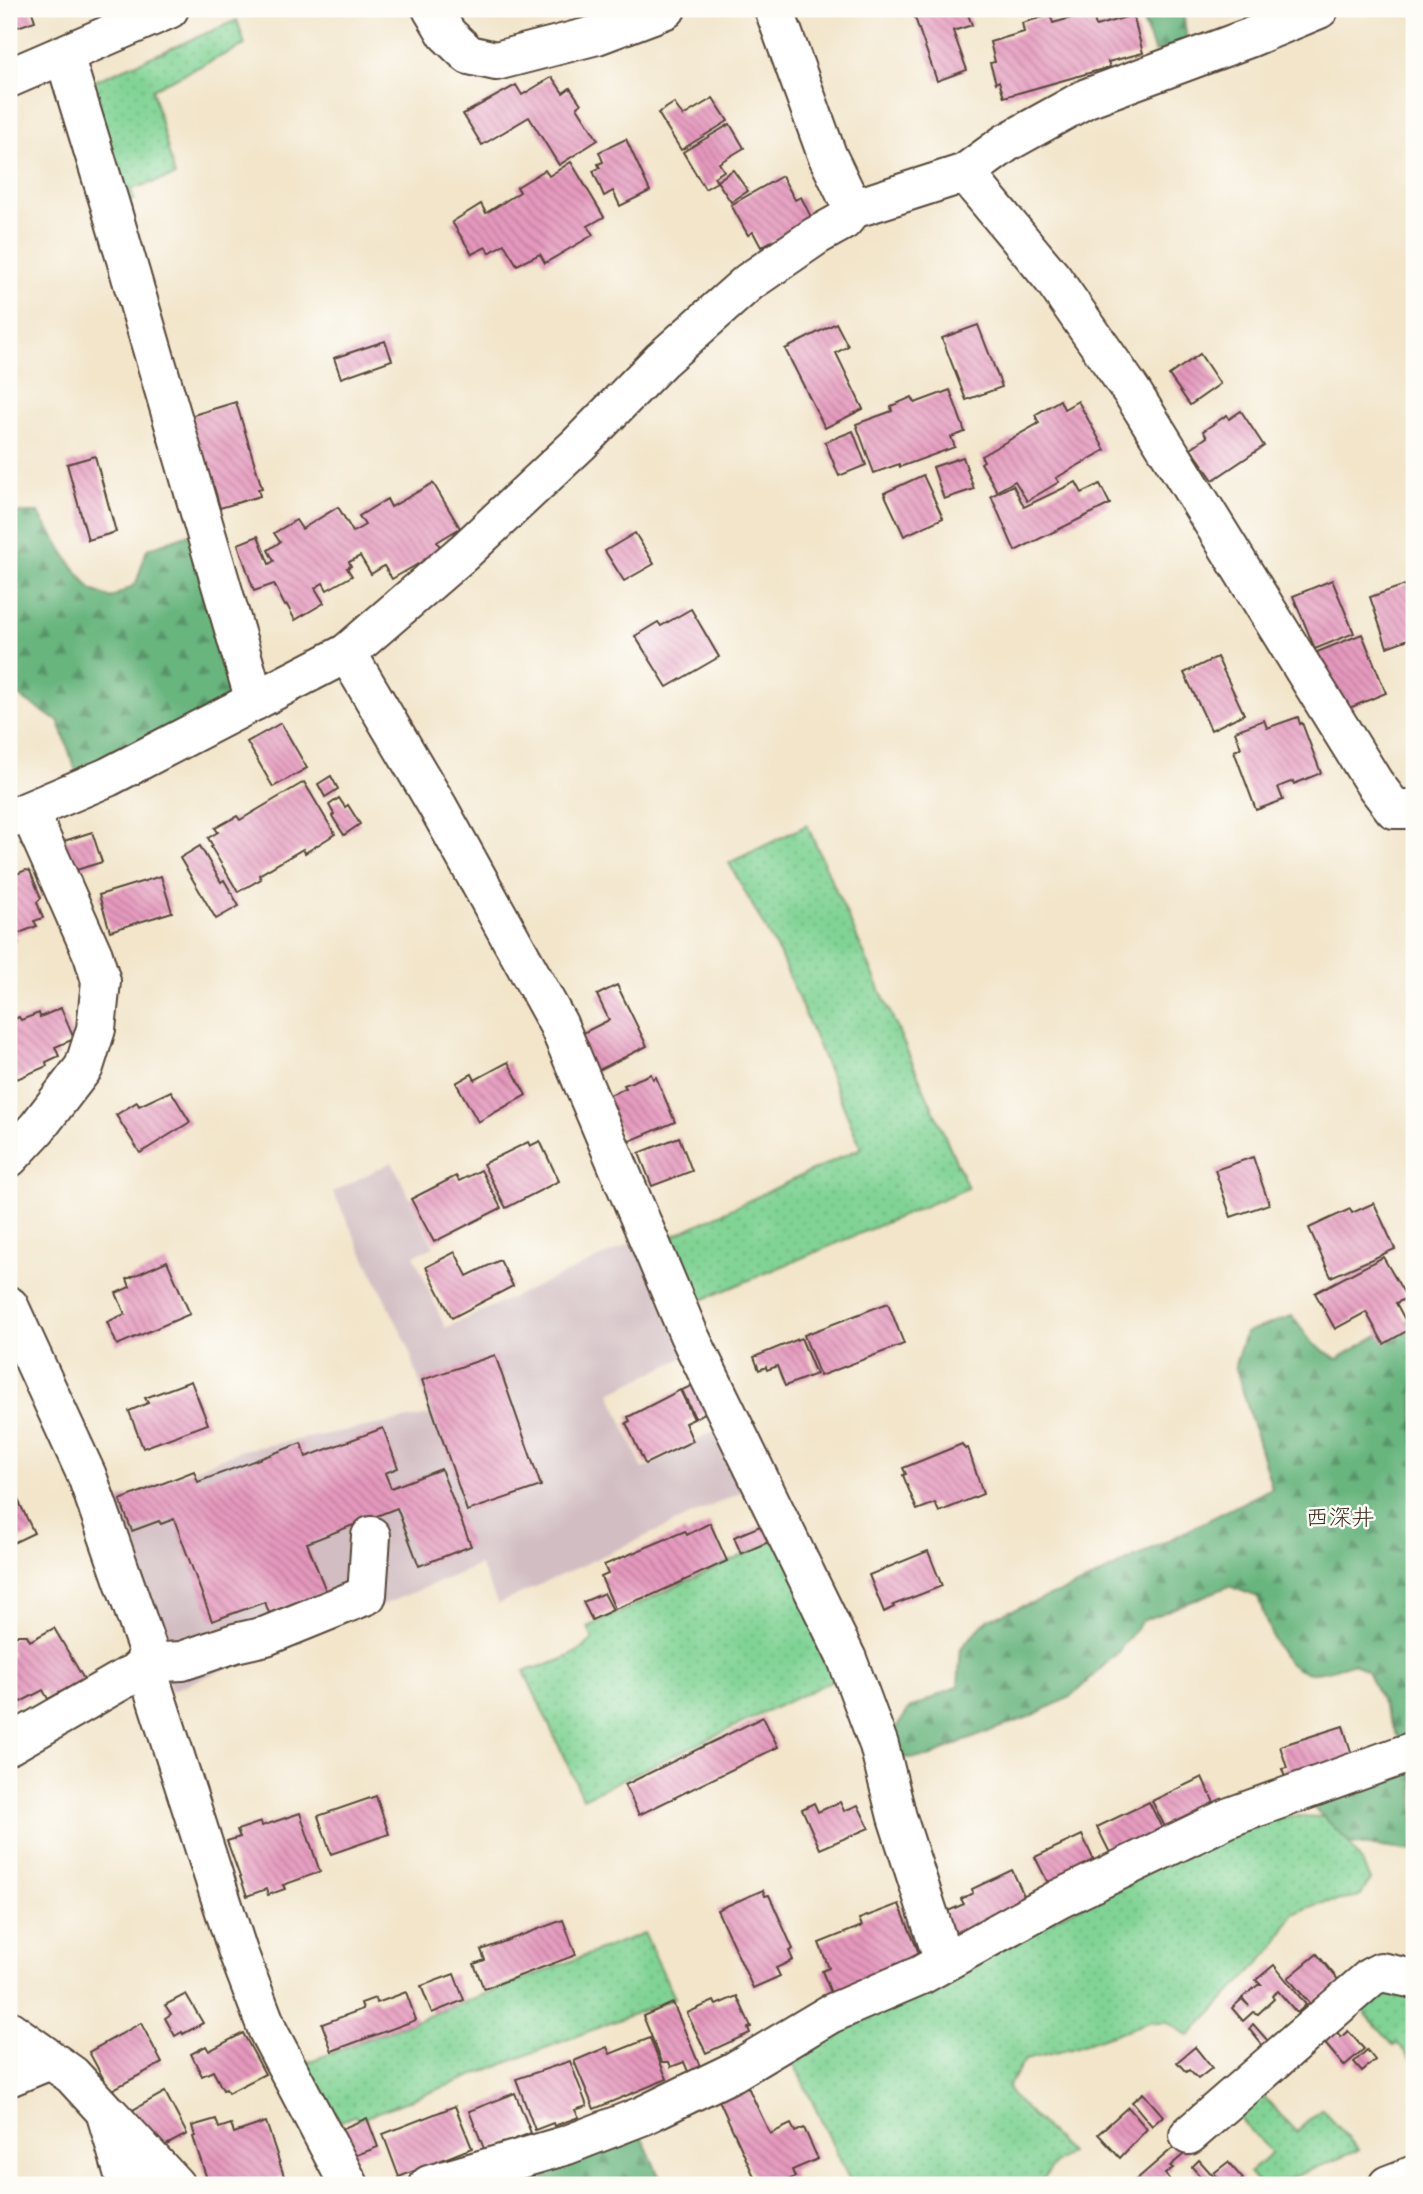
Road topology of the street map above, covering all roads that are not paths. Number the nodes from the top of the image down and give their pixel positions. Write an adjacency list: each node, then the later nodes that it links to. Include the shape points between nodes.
1 (169, 9): 6 (street)
2 (432, 9): 3 (street, via 447,34 469,55 496,61 597,35)
3 (666, 9)
4 (774, 9): 9 (street, via 827,155)
5 (1319, 9): 8 (street, via 1087,98 1006,143)
6 (64, 55): 7 (street); 11 (street)
7 (9, 78)
8 (965, 173): 9 (street); 12 (street, via 1053,279 1132,392 1374,783 1394,809)
9 (853, 209): 10 (street, via 843,221 749,282 661,360 464,552)
10 (346, 653): 11 (street); 20 (street, via 558,1024 689,1335 847,1659 879,1745)
11 (255, 701): 13 (street, via 108,777)
12 (1414, 809)
13 (19, 815): 14 (street, via 93,955 102,981 96,1030 84,1067)
14 (9, 1158)
15 (9, 1306): 17 (street, via 87,1476 148,1650)
16 (371, 1536): 17 (street, via 368,1595 266,1636 182,1661)
17 (145, 1663): 18 (street); 30 (street, via 268,2031)
18 (9, 1745)
19 (1414, 1751): 20 (street, via 1230,1817 1059,1899)
20 (944, 1962): 31 (street, via 830,2014 733,2073 642,2116 566,2145)
21 (1414, 1979): 26 (street, via 1381,1972 1371,1977)
22 (9, 2030): 23 (street)
23 (50, 2060): 24 (street); 25 (street, via 72,2075)
24 (9, 2077)
25 (105, 2111): 28 (street); 29 (street)
26 (1189, 2135)
27 (1414, 2175): 32 (street)
28 (127, 2185)
29 (175, 2185)
30 (349, 2185)
31 (429, 2185)
32 (1388, 2185)

